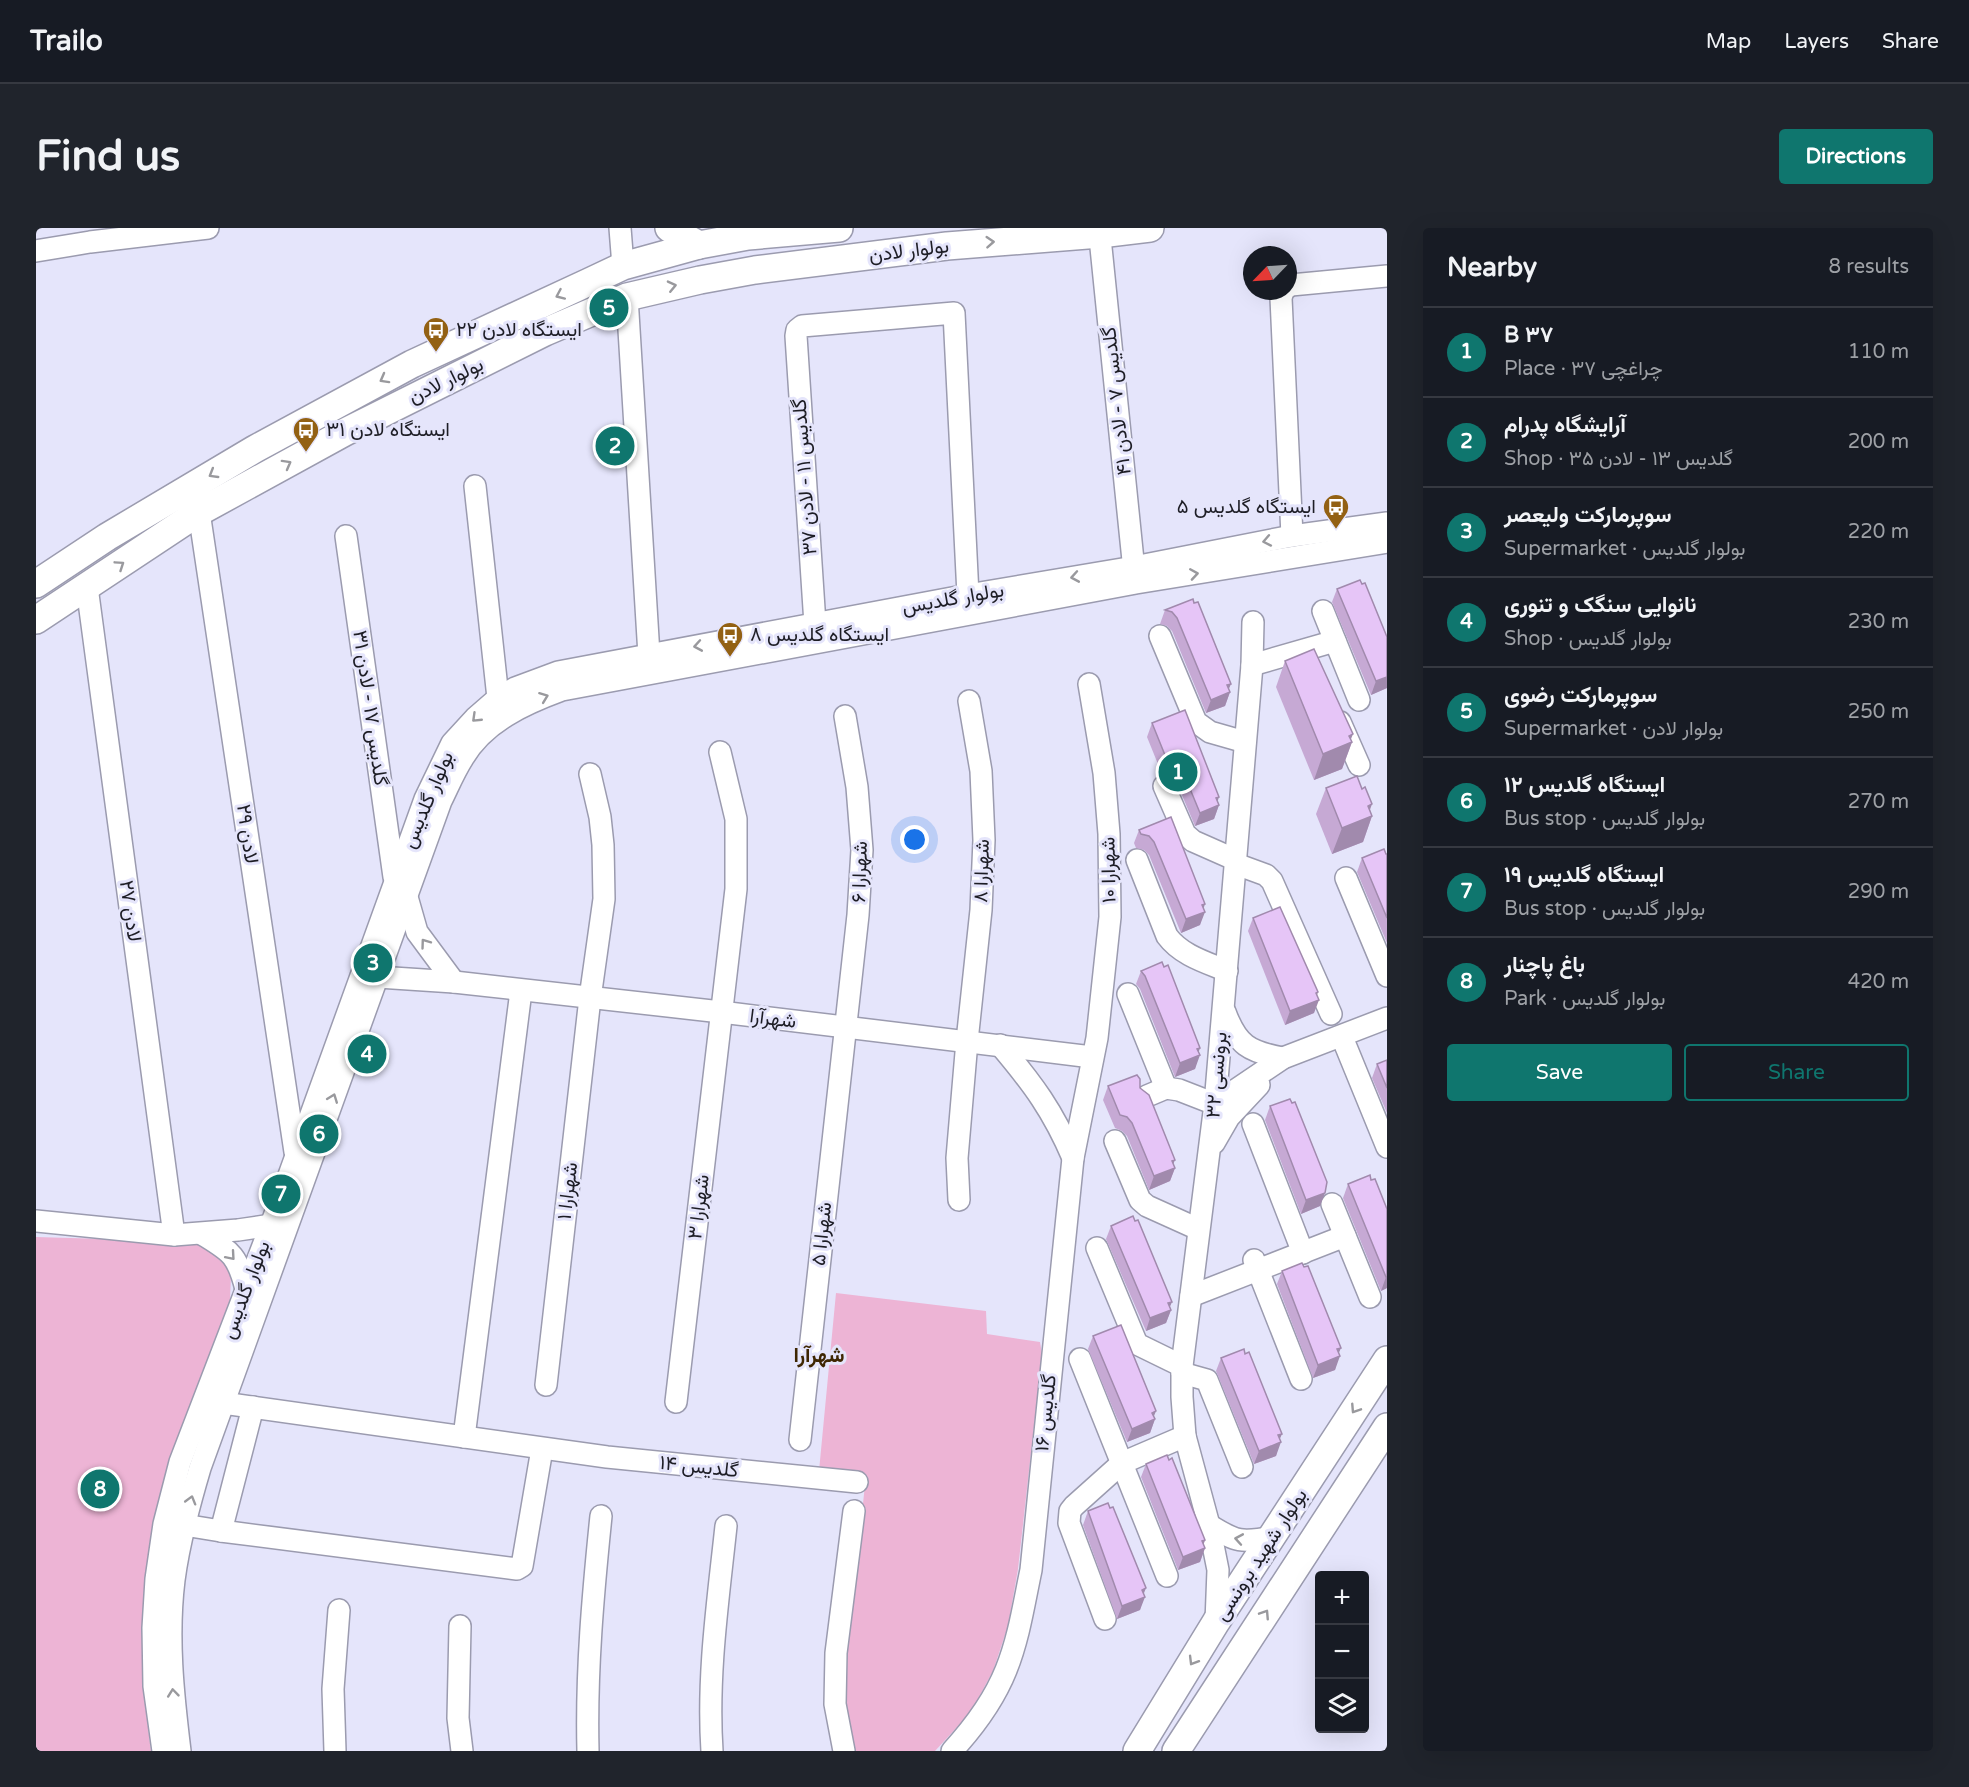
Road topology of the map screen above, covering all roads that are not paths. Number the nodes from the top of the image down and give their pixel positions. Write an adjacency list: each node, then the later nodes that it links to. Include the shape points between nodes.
1 (208, 228): 7 (street)
2 (620, 228): 10 (street)
3 (669, 228): 8 (main road)
4 (839, 228): 8 (main road, بولوار لادن, via 748,236)
5 (1150, 228): 6 (main road, بولوار لادن)
6 (1099, 231): 13 (main road, بولوار لادن, one-way to 6, via 766,268); 21 (street, گلدیس ۷ - لادن ۴۱)
7 (90, 235): 9 (street)
8 (699, 245): 10 (main road, بولوار لادن)
9 (36, 250)
10 (623, 266): 22 (main road, بولوار لادن, one-way to 22, via 412,363 255,449)
11 (1387, 276): 12 (street)
12 (1297, 284)
13 (627, 297): 16 (main road, بولوار لادن, one-way to 13, via 423,392); 32 (street)
14 (1282, 300): 19 (street)
15 (475, 486): 36 (street)
16 (200, 512): 23 (main road, بولوار لادن, one-way to 16); 72 (street, لادن ۲۹)
17 (1387, 523): 19 (street, بولوار گلدیس)
18 (346, 536): 49 (street, گلدیس ۱۷ - لادن ۳۱)
19 (1292, 536): 21 (street, بولوار گلدیس, one-way to 21)
20 (1387, 542): 21 (street, بولوار گلدیس, one-way to 20)
21 (1135, 575): 24 (street, بولوار گلدیس, one-way to 24); 49 (street, بولوار گلدیس, one-way to 21, via 463,757 484,733 526,703 573,687)
22 (36, 584)
23 (87, 587): 26 (main road, بولوار لادن); 81 (street, لادن ۲۷)
24 (968, 595): 28 (street, بولوار گلدیس); 28 (street, گلدیس ۱۱ - لادن ۳۷, via 954,313 802,326 796,330)
25 (1323, 611): 30 (street)
26 (36, 620)
27 (1253, 622): 33 (street, برونسی ۳۲)
28 (814, 624): 32 (street, بولوار گلدیس, one-way to 32)
29 (1160, 636): 41 (street, via 1196,722 1210,732)
30 (1335, 640): 31 (street); 37 (street)
31 (1308, 648): 33 (street); 34 (street)
32 (649, 655): 36 (street, بولوار گلدیس, via 558,672)
33 (1252, 665): 41 (street, برونسی ۳۲)
34 (1317, 670)
35 (1089, 684): 65 (street, شهرارا ۱۰, via 1104,772 1110,916)
36 (498, 698): 49 (street, بولوار گلدیس, one-way to 49, via 452,743 425,799)
37 (1359, 700)
38 (969, 701): 63 (street, شهرارا ۸, via 981,771 984,840)
39 (1331, 701): 43 (street)
40 (845, 716): 61 (street, شهرارا ۶, via 862,850)
41 (1245, 742): 47 (street, برونسی ۳۲)
42 (720, 752): 58 (street, شهرارا ۳, via 736,819 736,889)
43 (1359, 765)
44 (590, 774): 56 (street, شهرارا ۱, via 600,817 604,899)
45 (1164, 786): 47 (street, via 1185,834)
46 (1137, 860): 50 (street, via 1174,946)
47 (1236, 862): 50 (street, برونسی ۳۲); 59 (street, via 1272,881)
48 (1346, 878): 52 (street)
49 (401, 889): 51 (street, بولوار گلدیس); 53 (street, گلدیس ۱۷ - لادن ۳۱, one-way to 49, via 417,932)
50 (1227, 971): 57 (street, برونسی ۳۲)
51 (370, 974): 53 (street, شهرآرا); 72 (street, بولوار گلدیس); 94 (street, بولوار گلدیس, one-way to 51, via 279,1254)
52 (1387, 976)
53 (454, 982): 54 (street, شهرآرا)
54 (521, 991): 56 (street, شهرآرا); 98 (street)
55 (1128, 994): 67 (street, via 1157,1092 1179,1090)
56 (590, 998): 58 (street, شهرآرا); 92 (street, شهرارا ۱)
57 (1224, 1008): 66 (street, via 1233,1034 1247,1046 1264,1055); 67 (street, برونسی ۳۲)
58 (721, 1012): 61 (street, شهرآرا); 93 (street, شهرارا ۳)
59 (1331, 1014)
60 (1387, 1018): 62 (street)
61 (844, 1028): 63 (street, شهرآرا); 99 (street, شهرارا ۵)
62 (1342, 1037): 66 (street); 70 (street)
63 (967, 1041): 64 (street, شهرآرا); 74 (street, شهرارا ۸, via 957,1158)
64 (1000, 1045): 65 (street, شهرآرا); 73 (street, via 1032,1082 1057,1122)
65 (1092, 1057): 73 (street, گلدیس ۱۶)
66 (1283, 1058): 67 (street); 71 (street, via 1229,1117)
67 (1215, 1104): 71 (street, برونسی ۳۲)
68 (1253, 1124): 82 (street)
69 (1115, 1141): 78 (street, via 1140,1200)
70 (1387, 1147)
71 (1210, 1150): 78 (street, برونسی ۳۲)
72 (295, 1156): 77 (street, بولوار گلدیس)
73 (1073, 1158): 123 (street, گلدیس ۱۶, via 1031,1570 1020,1627 1006,1670 980,1718)
74 (959, 1200)
75 (1332, 1204): 79 (street)
76 (36, 1221): 81 (street)
77 (271, 1225): 80 (street); 85 (street, بولوار گلدیس)
78 (1198, 1229): 86 (street, برونسی ۳۲)
79 (1343, 1230): 82 (street); 87 (street)
80 (202, 1234): 81 (street); 85 (street, one-way to 85, via 231,1253 242,1270)
81 (174, 1235)
82 (1301, 1247): 84 (street)
83 (1097, 1248): 90 (street, via 1137,1344)
84 (1256, 1265): 86 (street); 91 (street)
85 (246, 1289): 116 (street, بولوار گلدیس, via 180,1462 164,1524 153,1628 154,1686)
86 (1191, 1290): 90 (street, برونسی ۳۲)
87 (1370, 1297)
88 (1080, 1359): 101 (street)
89 (1387, 1360): 110 (main road, بولوار شهید برونسی, one-way to 110)
90 (1182, 1370): 97 (street, برونسی ۳۲); 102 (street, via 1208,1380)
91 (1301, 1379)
92 (546, 1385)
93 (676, 1402)
94 (223, 1403): 95 (street, گلدیس ۱۴); 106 (street, بولوار گلدیس, one-way to 94)
95 (253, 1407): 98 (street, گلدیس ۱۴); 109 (street)
96 (1387, 1427): 125 (main road, بولوار شهید برونسی, one-way to 96)
97 (1185, 1436): 101 (street); 107 (street, برونسی ۳۲)
98 (464, 1437): 100 (street, گلدیس ۱۴)
99 (800, 1440)
100 (542, 1449): 103 (street, گلدیس ۱۴); 109 (street, via 522,1566 517,1569)
101 (1122, 1463): 111 (street); 113 (street, via 1070,1511 1069,1523)
102 (1242, 1467)
103 (856, 1482)
104 (854, 1511): 122 (street, via 836,1653 835,1704)
105 (601, 1516): 120 (street, via 590,1621)
106 (184, 1525): 109 (street); 117 (street, بولوار گلدیس, one-way to 106, via 172,1685 171,1629)
107 (1209, 1525): 110 (street, one-way to 107, via 1247,1542 1229,1538); 114 (street, برونسی ۳۲, via 1218,1570)
108 (726, 1526): 121 (street, via 710,1701)
109 (221, 1532)
110 (1273, 1537): 114 (main road, بولوار شهید برونسی)
111 (1167, 1576)
112 (339, 1610): 118 (street, via 333,1689)
113 (1106, 1619)
114 (1215, 1622): 124 (main road, بولوار شهید برونسی, one-way to 124)
115 (460, 1626): 119 (street, via 458,1718)
116 (162, 1751)
117 (180, 1751)
118 (335, 1751)
119 (462, 1751)
120 (588, 1751)
121 (712, 1751)
122 (844, 1751)
123 (952, 1751)
124 (1137, 1751)
125 (1176, 1751)

